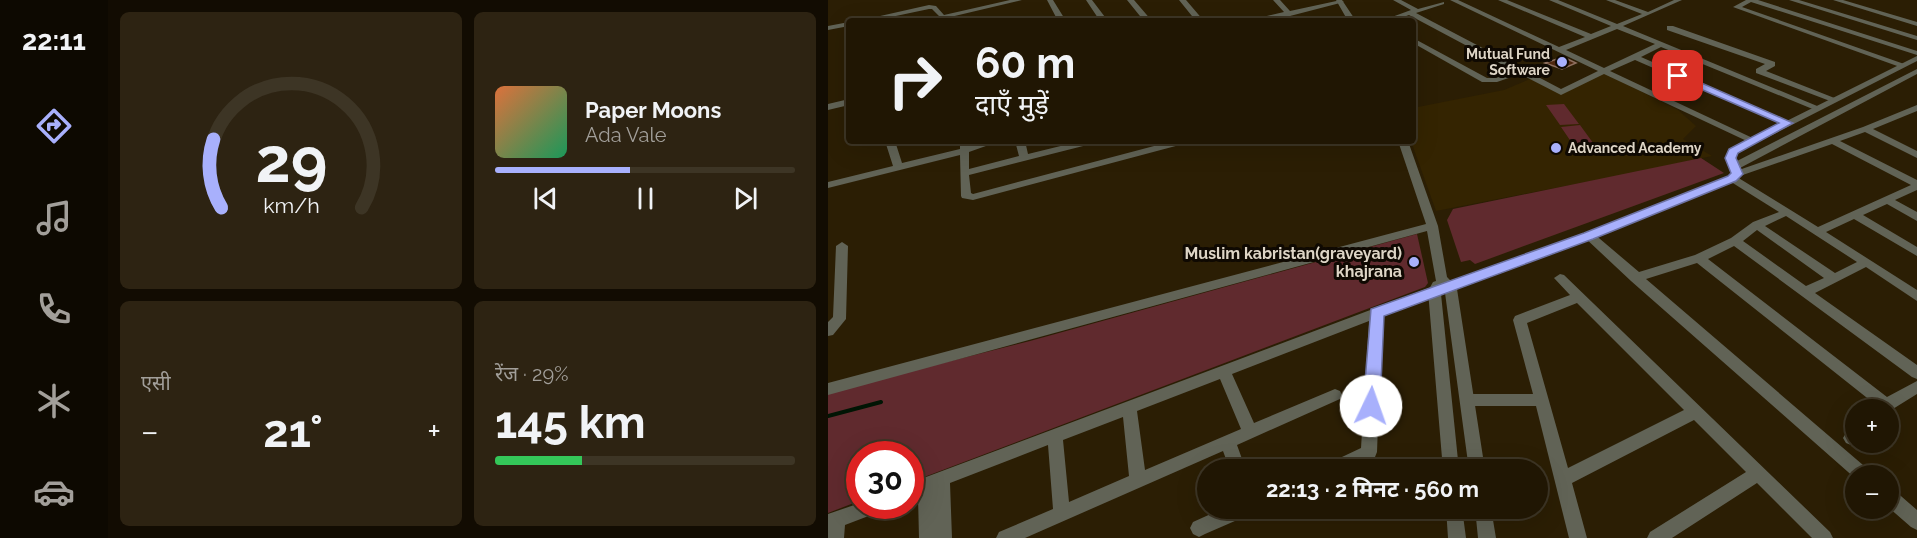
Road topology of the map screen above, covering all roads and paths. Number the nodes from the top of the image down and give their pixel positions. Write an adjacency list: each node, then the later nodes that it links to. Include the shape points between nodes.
1 (1019, 0): 32 (street)
2 (1050, 0): 33 (street)
3 (1089, 0): 34 (street)
4 (1130, 0): 35 (street)
5 (1195, 0): 18 (street)
6 (1276, 0): 27 (street)
7 (1396, 0): 25 (street)
8 (1452, 0): 20 (street); 53 (street)
9 (1501, 0): 48 (street)
10 (1552, 0): 45 (street)
11 (1610, 0): 28 (street)
12 (1679, 0): 28 (street)
13 (1731, 0): 22 (street)
14 (1751, 0): 22 (street); 47 (street)
15 (1792, 0): 40 (street)
16 (1836, 0): 23 (street)
17 (1865, 0): 23 (street)
18 (1183, 1): 36 (street)
19 (1340, 1): 27 (street); 38 (street)
20 (1439, 2): 25 (street)
21 (929, 3): 26 (street); 31 (street)
22 (1742, 4): 49 (street, via 1736,8)
23 (1854, 5): 24 (street)
24 (1875, 11): 40 (street); 41 (street)
25 (1414, 12): 39 (street); 57 (street)
26 (897, 14): 30 (street)
27 (1290, 14): 37 (street)
28 (1648, 15): 45 (street)
29 (1917, 15): 41 (street)
30 (877, 18)
31 (942, 18)
32 (947, 18)
33 (1060, 18)
34 (1102, 18)
35 (1145, 18)
36 (1197, 18)
37 (1277, 18)
38 (1350, 18)
39 (1394, 18)
40 (1859, 21): 47 (street); 50 (street)
41 (1907, 21): 43 (street)
42 (846, 24): 44 (street)
43 (1917, 24)
44 (829, 26)
45 (1616, 26): 48 (street); 52 (street)
46 (1670, 28): 60 (street, via 1772,64 1760,71)
47 (1843, 29): 49 (street); 55 (street)
48 (1591, 37): 53 (street)
49 (1828, 38): 56 (street)
50 (1917, 38)
51 (1416, 42): 57 (street, via 1485,80)
52 (1662, 44): 54 (street); 63 (street)
53 (1559, 50): 58 (street)
54 (1635, 57): 58 (street); 65 (street)
55 (1917, 58): 56 (street)
56 (1903, 65): 60 (street)
57 (1520, 71): 58 (street, via 1561,92)
58 (1604, 71): 67 (street)
59 (1916, 72): 81 (street)
60 (1833, 99): 63 (street)
61 (846, 103): 62 (street)
62 (828, 107)
63 (1818, 108): 65 (street)
64 (1917, 108): 66 (street)
65 (1787, 123): 67 (street)
66 (1866, 129): 68 (street); 77 (street)
67 (1754, 141): 81 (street, via 1733,151)
68 (1833, 141): 81 (street); 83 (street)
69 (891, 144): 79 (street)
70 (1021, 144): 78 (street)
71 (1079, 144): 78 (street)
72 (1135, 144): 76 (street)
73 (1172, 144): 76 (street)
74 (1404, 144): 89 (street)
75 (966, 146): 79 (street); 80 (street)
76 (1138, 153): 80 (street, via 973,197 966,196)
77 (1917, 155)
78 (1024, 157): 80 (street)
79 (898, 167): 82 (street)
80 (964, 173)
81 (1734, 173): 85 (street); 91 (street)
82 (828, 185)
83 (1917, 185): 84 (street)
84 (1888, 200): 86 (street); 87 (street)
85 (1787, 212): 88 (street); 90 (street)
86 (1854, 215): 90 (street); 94 (street)
87 (1917, 217)
88 (1757, 225): 92 (street); 99 (street)
89 (1432, 226): 100 (street); 109 (street)
90 (1818, 231): 96 (street)
91 (1589, 236): 98 (street); 100 (street)
92 (1735, 242): 95 (street); 101 (street)
93 (842, 246): 105 (street, via 839,319)
94 (1917, 252)
95 (1699, 258): 98 (street); 111 (street)
96 (1866, 262): 99 (street); 102 (street)
97 (1560, 278): 103 (street)
98 (1635, 278): 124 (street)
99 (1834, 279): 101 (street)
100 (1441, 286): 104 (street); 113 (street); 122 (street)
101 (1805, 292): 107 (street)
102 (1917, 296)
103 (1579, 297): 114 (street, via 1520,320); 116 (street)
104 (1376, 313): 106 (street); 121 (street, via 1369,452)
105 (828, 331)
106 (1224, 372): 115 (street); 117 (street)
107 (1917, 373)
108 (1917, 387): 112 (street)
109 (828, 389)
110 (1335, 394): 117 (street)
111 (1874, 399)
112 (1897, 399)
113 (1467, 400): 114 (street); 123 (street)
114 (1541, 400): 126 (street)
115 (1129, 407): 118 (street); 127 (street)
116 (1696, 411): 125 (street); 126 (street)
117 (1249, 430): 119 (street)
118 (1055, 436): 128 (street); 130 (street)
119 (1228, 442): 120 (street); 127 (street)
120 (1234, 459)
121 (1354, 459)
122 (1450, 459)
123 (1475, 459)
124 (1851, 465)
125 (1758, 473): 144 (street); 145 (street)
126 (1563, 479): 143 (street)
127 (1138, 480): 130 (street)
128 (926, 485): 138 (street); 139 (street)
129 (1899, 505): 135 (street)
130 (1062, 513): 140 (street)
131 (1220, 519): 136 (street)
132 (1455, 519): 141 (street)
133 (1484, 519): 142 (street)
134 (832, 521): 137 (street)
135 (1917, 521)
136 (1199, 528)
137 (835, 538)
138 (928, 538)
139 (943, 538)
140 (1005, 538)
141 (1457, 538)
142 (1487, 538)
143 (1578, 538)
144 (1656, 538)
145 (1824, 538)

